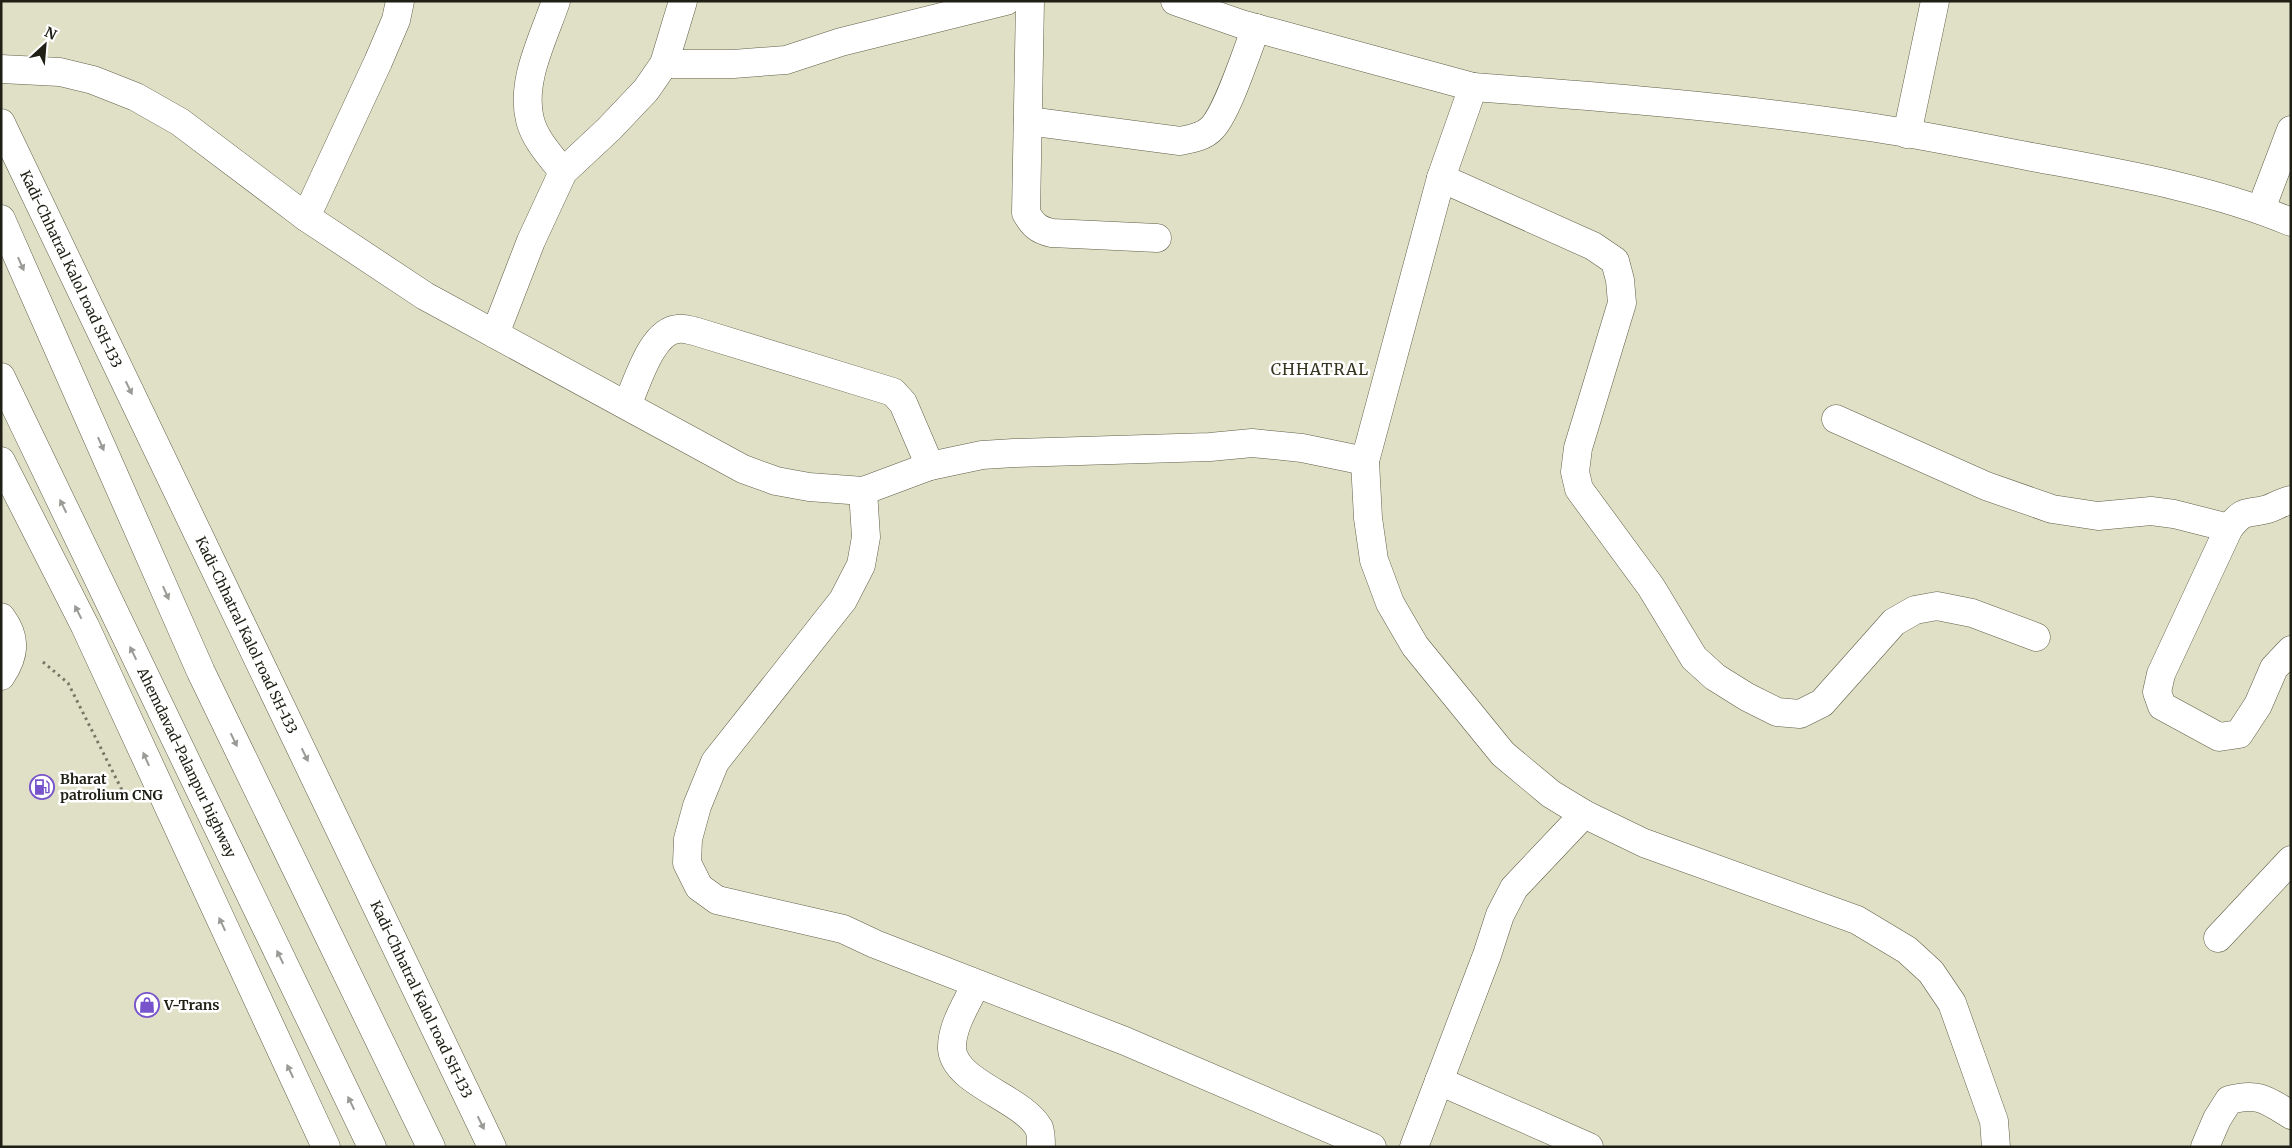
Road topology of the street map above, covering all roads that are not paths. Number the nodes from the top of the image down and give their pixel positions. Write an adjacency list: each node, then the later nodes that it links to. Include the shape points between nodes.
1 (400, 1): 19 (street, via 396,20 378,62)
2 (556, 1): 16 (street, via 531,74 528,100 530,120 541,143)
3 (683, 1): 9 (street)
4 (1006, 1): 9 (street, via 841,42 786,60)
5 (1030, 1): 12 (street)
6 (1175, 1): 8 (street)
7 (1935, 1): 15 (street)
8 (1256, 28): 11 (street); 12 (street, via 1221,116 1211,130 1199,137 1180,141)
9 (664, 64): 16 (street, via 616,123)
10 (1, 69): 19 (street, via 60,72 93,80 136,97 180,122)
11 (1474, 87): 15 (street, via 1652,101); 17 (street)
12 (1028, 121): 22 (street, via 1026,213 1032,224 1041,231 1052,233)
13 (1, 123): 46 (street, Kadi-Chhatral Kalol road SH-133, one-way to 46)
14 (2291, 130): 18 (street)
15 (1907, 134): 18 (street, via 2081,166)
16 (563, 172): 23 (street, via 531,241)
17 (1441, 178): 28 (street); 34 (street, via 1593,246 1615,261 1622,303 1578,448 1575,472 1579,489 1650,587 1694,658 1715,677 1777,712 1800,714 1822,703 1894,622 1915,610 1937,606 1972,613)
18 (2261, 209): 21 (street)
19 (306, 218): 23 (street, via 425,296)
20 (1, 219): 45 (street, one-way to 45, via 201,672)
21 (2291, 222)
22 (1157, 238)
23 (495, 334): 25 (street)
24 (1, 377): 44 (street, Ahemdavad-Palanpur highway, one-way to 24)
25 (627, 405): 29 (street, via 654,344 664,334 678,328 694,331 893,392 903,403); 30 (street, via 743,468 776,481)
26 (1836, 420): 32 (street, via 1986,486 2052,509 2098,516 2151,511)
27 (1, 461): 43 (street, one-way to 27, via 86,626)
28 (1365, 461): 29 (street, via 1302,448 1252,443 982,455); 37 (street, via 1374,560 1390,603 1415,646 1503,754 1551,794)
29 (930, 466): 30 (street)
30 (862, 491): 40 (street, via 866,537 860,564 843,600 715,762 697,806 688,839 687,863 699,886 717,900 843,929)
31 (2291, 500): 32 (street, via 2239,515)
32 (2229, 528): 35 (street, via 2162,674 2157,692 2162,706 2219,736 2239,734 2258,705 2274,668)
33 (1, 617): 36 (street, via 13,643 10,662)
34 (2036, 637)
35 (2291, 650)
36 (1, 676)
37 (1584, 814): 41 (street, via 1514,888 1500,915); 51 (street, via 1644,843 1857,920 1907,950 1931,972 1952,1003 1994,1121)
38 (2291, 860): 39 (street)
39 (2218, 938)
40 (976, 984): 47 (street, via 957,1024 952,1048 956,1062 972,1077 1029,1115 1040,1130); 48 (street, via 1125,1041)
41 (1439, 1081): 49 (street); 50 (street)
42 (2291, 1115): 52 (street, via 2267,1100 2245,1096 2229,1100)
43 (326, 1147)
44 (372, 1147)
45 (431, 1147)
46 (492, 1147)
47 (1041, 1147)
48 (1372, 1147)
49 (1414, 1147)
50 (1590, 1147)
51 (1996, 1147)
52 (2205, 1147)

